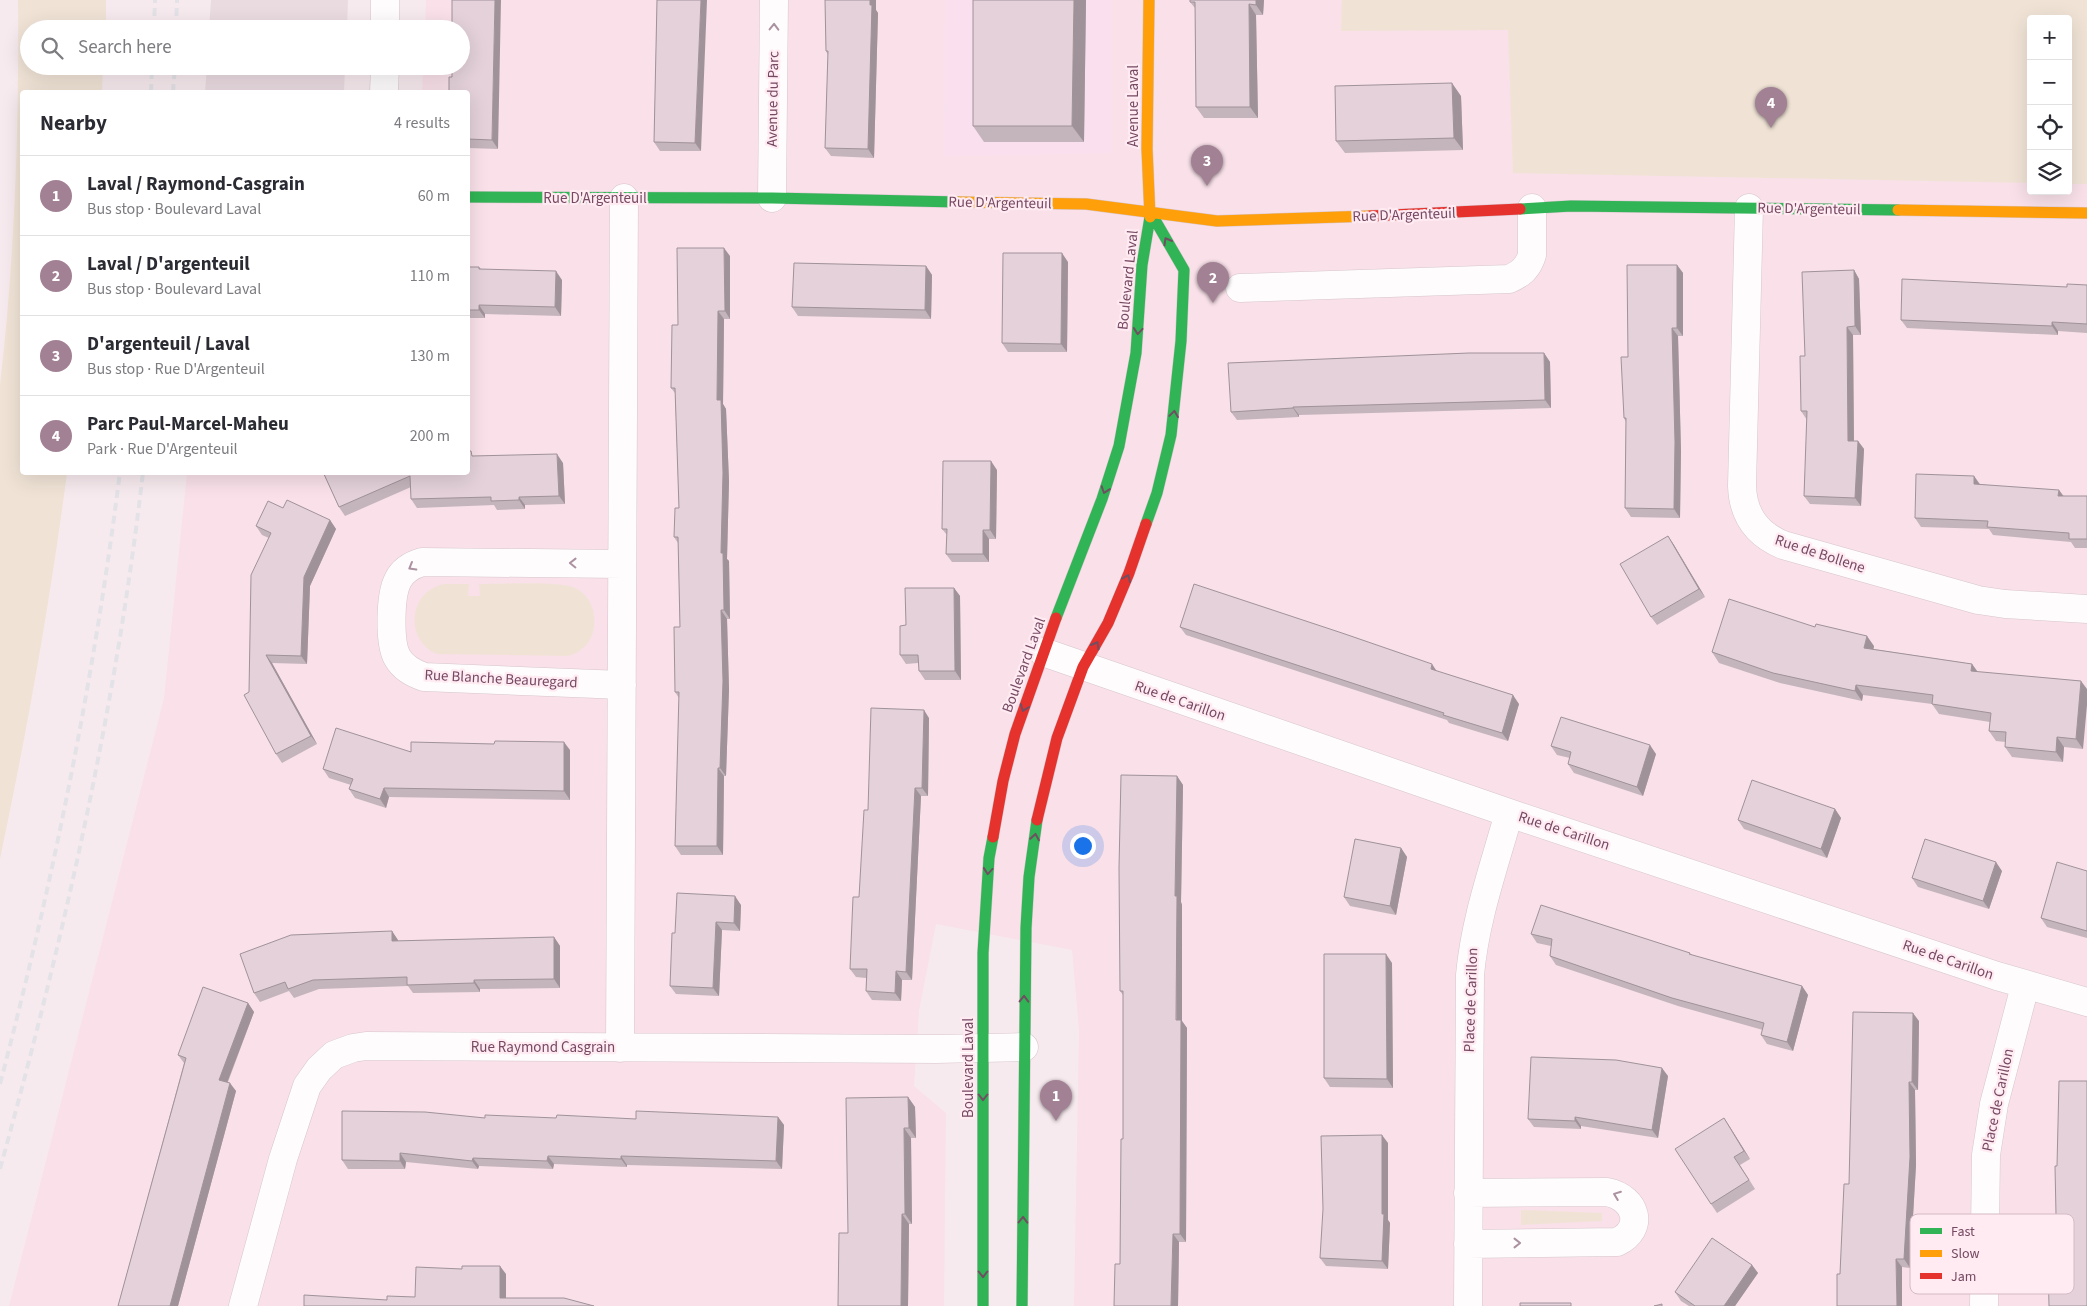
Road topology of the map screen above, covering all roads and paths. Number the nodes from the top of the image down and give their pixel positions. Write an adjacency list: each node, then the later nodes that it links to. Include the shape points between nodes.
1 (386, 0): 4 (street)
2 (774, 0): 9 (street, Avenue du Parc, one-way to 2)
3 (1149, 0): 12 (street, Avenue Laval, via 1147,149)
4 (385, 20)
5 (385, 75): 6 (street)
6 (384, 90)
7 (470, 197): 8 (street, Rue D'Argenteuil)
8 (624, 198): 9 (street, Rue D'Argenteuil); 15 (street)
9 (772, 198): 12 (street, Rue D'Argenteuil, via 1086,204)
10 (1532, 208): 11 (street, Rue D'Argenteuil); 12 (street, Rue D'Argenteuil, via 1217,221); 14 (street, via 1530,262 1521,273 1509,279)
11 (1749, 208): 13 (street, Rue D'Argenteuil); 16 (street, Rue de Bollene, via 1742,493 1745,509 1756,528 1783,545 1957,595 1992,603)
12 (1151, 212): 17 (street, Boulevard Laval, one-way to 17, via 1142,265 1136,353 1120,439 1102,499); 18 (street, Boulevard Laval, one-way to 12, via 1108,623 1146,527 1166,462 1174,410 1184,270)
13 (2087, 213)
14 (1240, 288)
15 (622, 564): 19 (street); 19 (street, Rue Blanche Beauregard, one-way to 19, via 422,562 408,568 398,580 392,632 394,651 402,665 424,678)
16 (2087, 609)
17 (1043, 652): 18 (street, Rue de Carillon); 25 (street, Boulevard Laval, one-way to 25, via 1015,734 993,831 984,920)
18 (1083, 667): 20 (street, Rue de Carillon); 23 (street, Boulevard Laval, one-way to 18, via 1026,928 1033,848 1057,738)
19 (622, 685): 24 (street)
20 (1509, 813): 21 (street, Rue de Carillon); 26 (street, Place de Carillon, via 1473,945 1469,1008)
21 (2025, 986): 22 (street, Rue de Carillon); 27 (street, Place de Carillon, via 1994,1104 1986,1155)
22 (2087, 1002)
23 (1024, 1047): 25 (street, Rue Raymond Casgrain); 31 (street, Boulevard Laval, one-way to 23)
24 (620, 1048): 25 (street, Rue Raymond Casgrain); 29 (street, Rue Raymond Casgrain, via 366,1046 334,1055 307,1086 283,1159)
25 (982, 1049): 30 (street, Boulevard Laval, one-way to 30)
26 (1468, 1193): 28 (street, Place de Carillon); 28 (street, one-way to 26, via 1617,1242 1628,1234 1634,1213 1622,1196 1607,1192)
27 (1985, 1214)
28 (1468, 1244): 32 (street, Place de Carillon)
29 (243, 1306)
30 (983, 1306)
31 (1022, 1306)
32 (1468, 1306)

